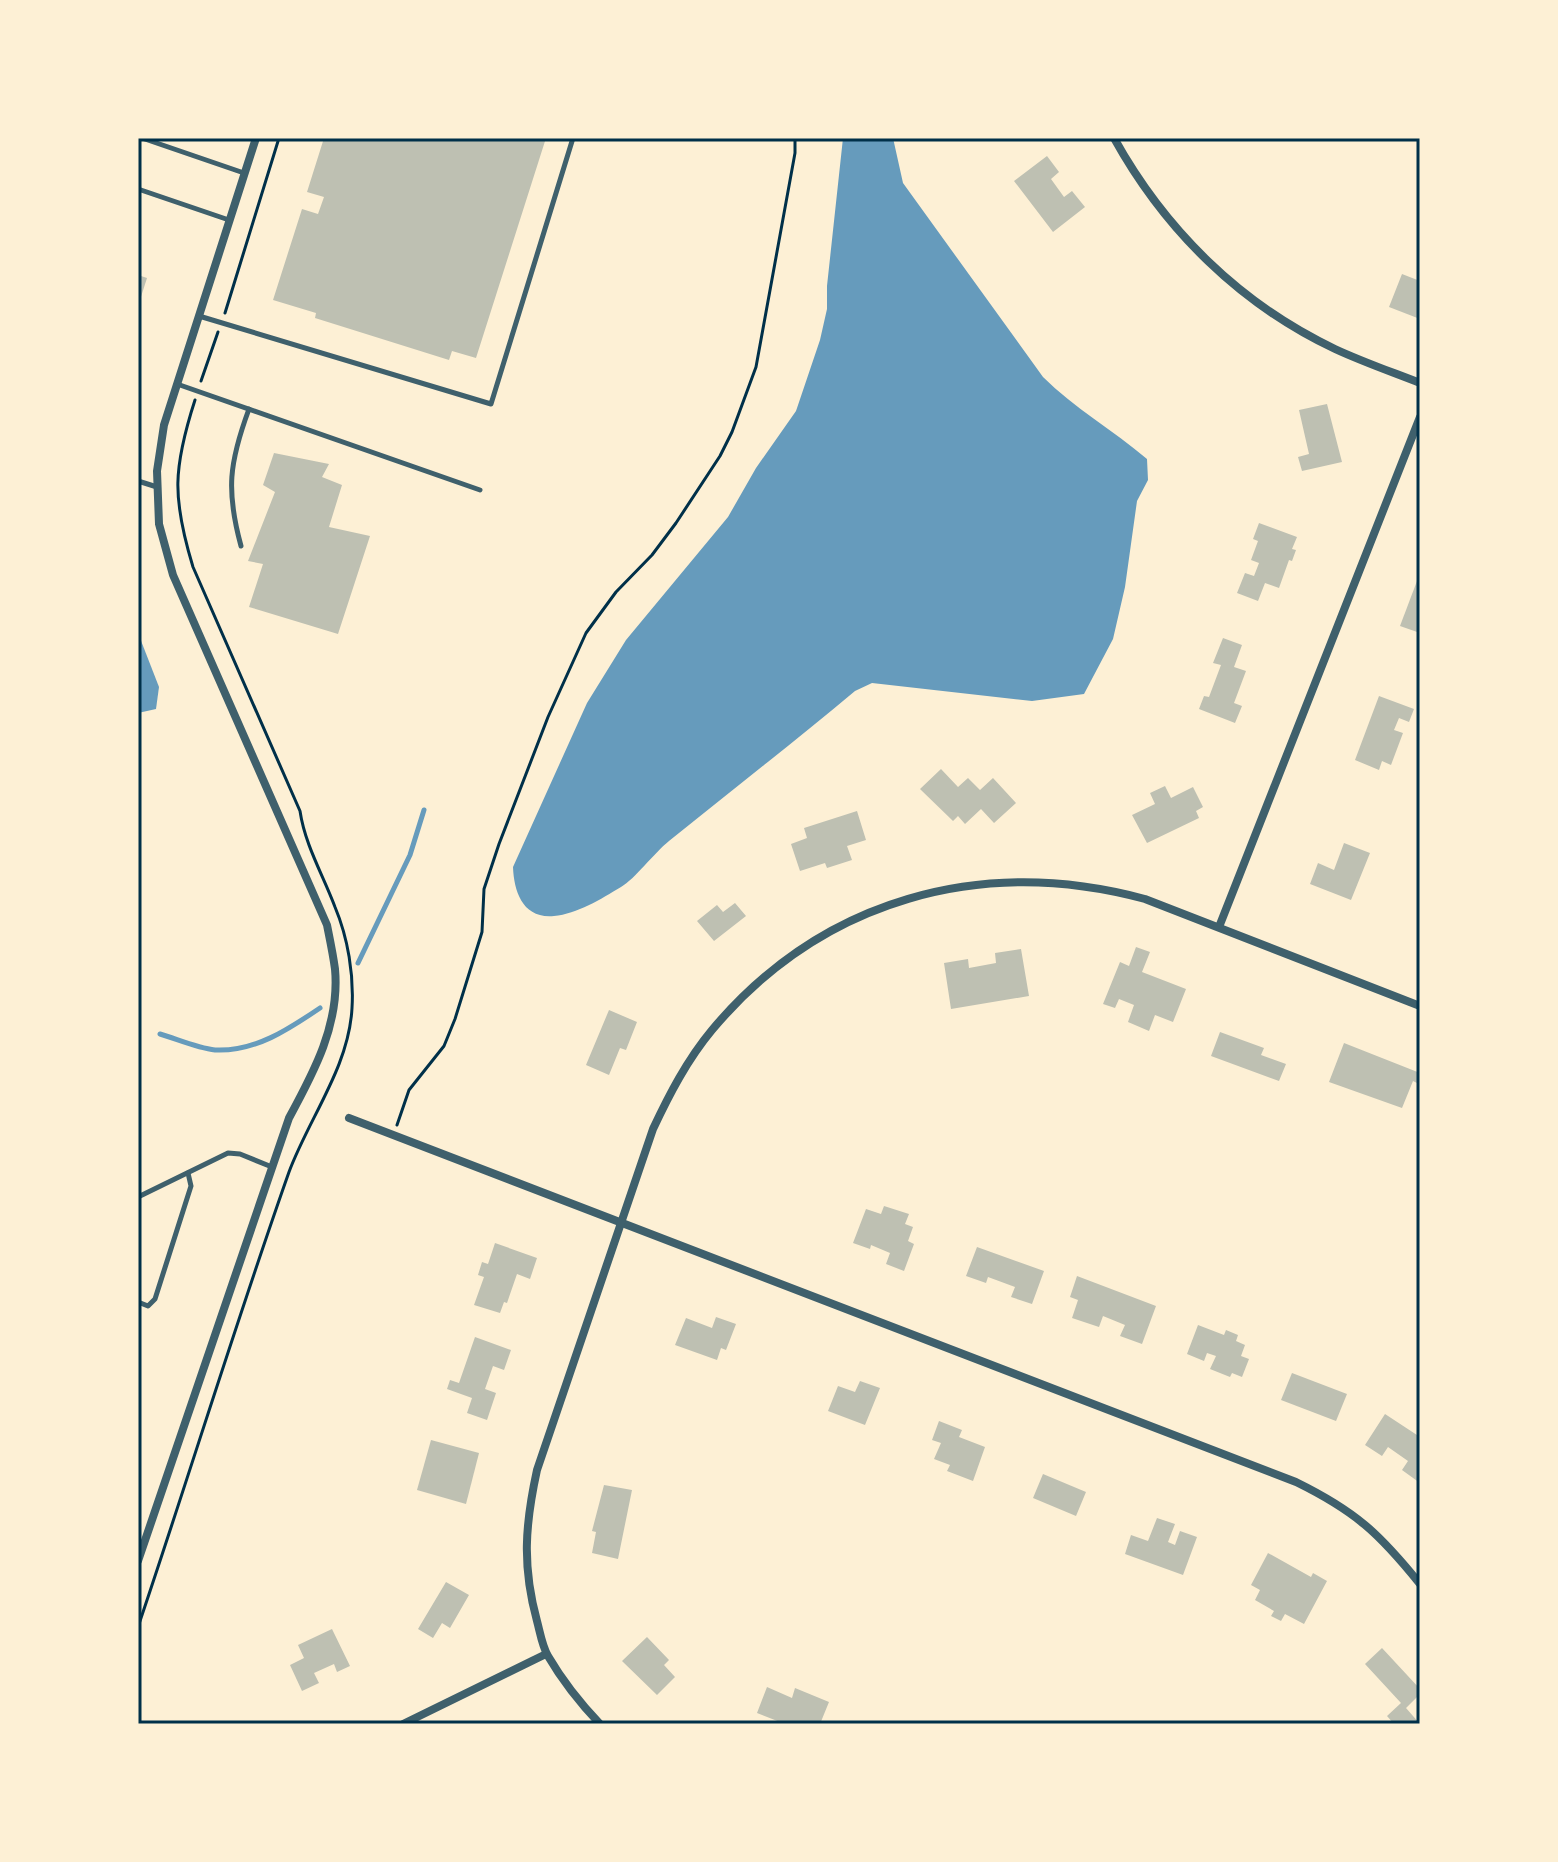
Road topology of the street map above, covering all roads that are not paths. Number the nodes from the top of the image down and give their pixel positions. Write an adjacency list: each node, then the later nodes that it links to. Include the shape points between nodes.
1 (142, 138): 5 (lane)
2 (256, 138): 5 (street)
3 (573, 138): 8 (lane, via 491,404)
4 (1114, 138): 9 (street, via 1148,193 1206,259 1250,298 1336,349)
5 (245, 173): 7 (street)
6 (138, 189): 7 (lane)
7 (230, 220): 8 (street)
8 (199, 316): 10 (street)
9 (1420, 383)
10 (177, 384): 11 (lane); 14 (street, via 164,425)
11 (249, 409): 15 (lane); 16 (lane, via 230,478)
12 (1420, 417): 17 (street)
13 (138, 481): 14 (lane)
14 (158, 487): 20 (street, via 159,524 173,575 327,925 335,971 331,1029)
15 (480, 490)
16 (241, 546)
17 (1219, 927): 18 (street); 23 (street, via 1104,889 1010,881 957,887 882,907 829,932 779,964 740,999 679,1076 653,1129)
18 (1420, 1006)
19 (349, 1118): 23 (street)
20 (272, 1167): 21 (lane, via 228,1153); 25 (street)
21 (188, 1173): 22 (lane); 24 (lane, via 191,1186 155,1299 148,1306)
22 (138, 1197)
23 (620, 1222): 26 (street, via 1296,1482 1360,1519); 27 (street, via 527,1513 527,1578)
24 (138, 1302)
25 (138, 1561)
26 (1420, 1584)
27 (546, 1654): 28 (street); 29 (street)
28 (403, 1724)
29 (600, 1724)

